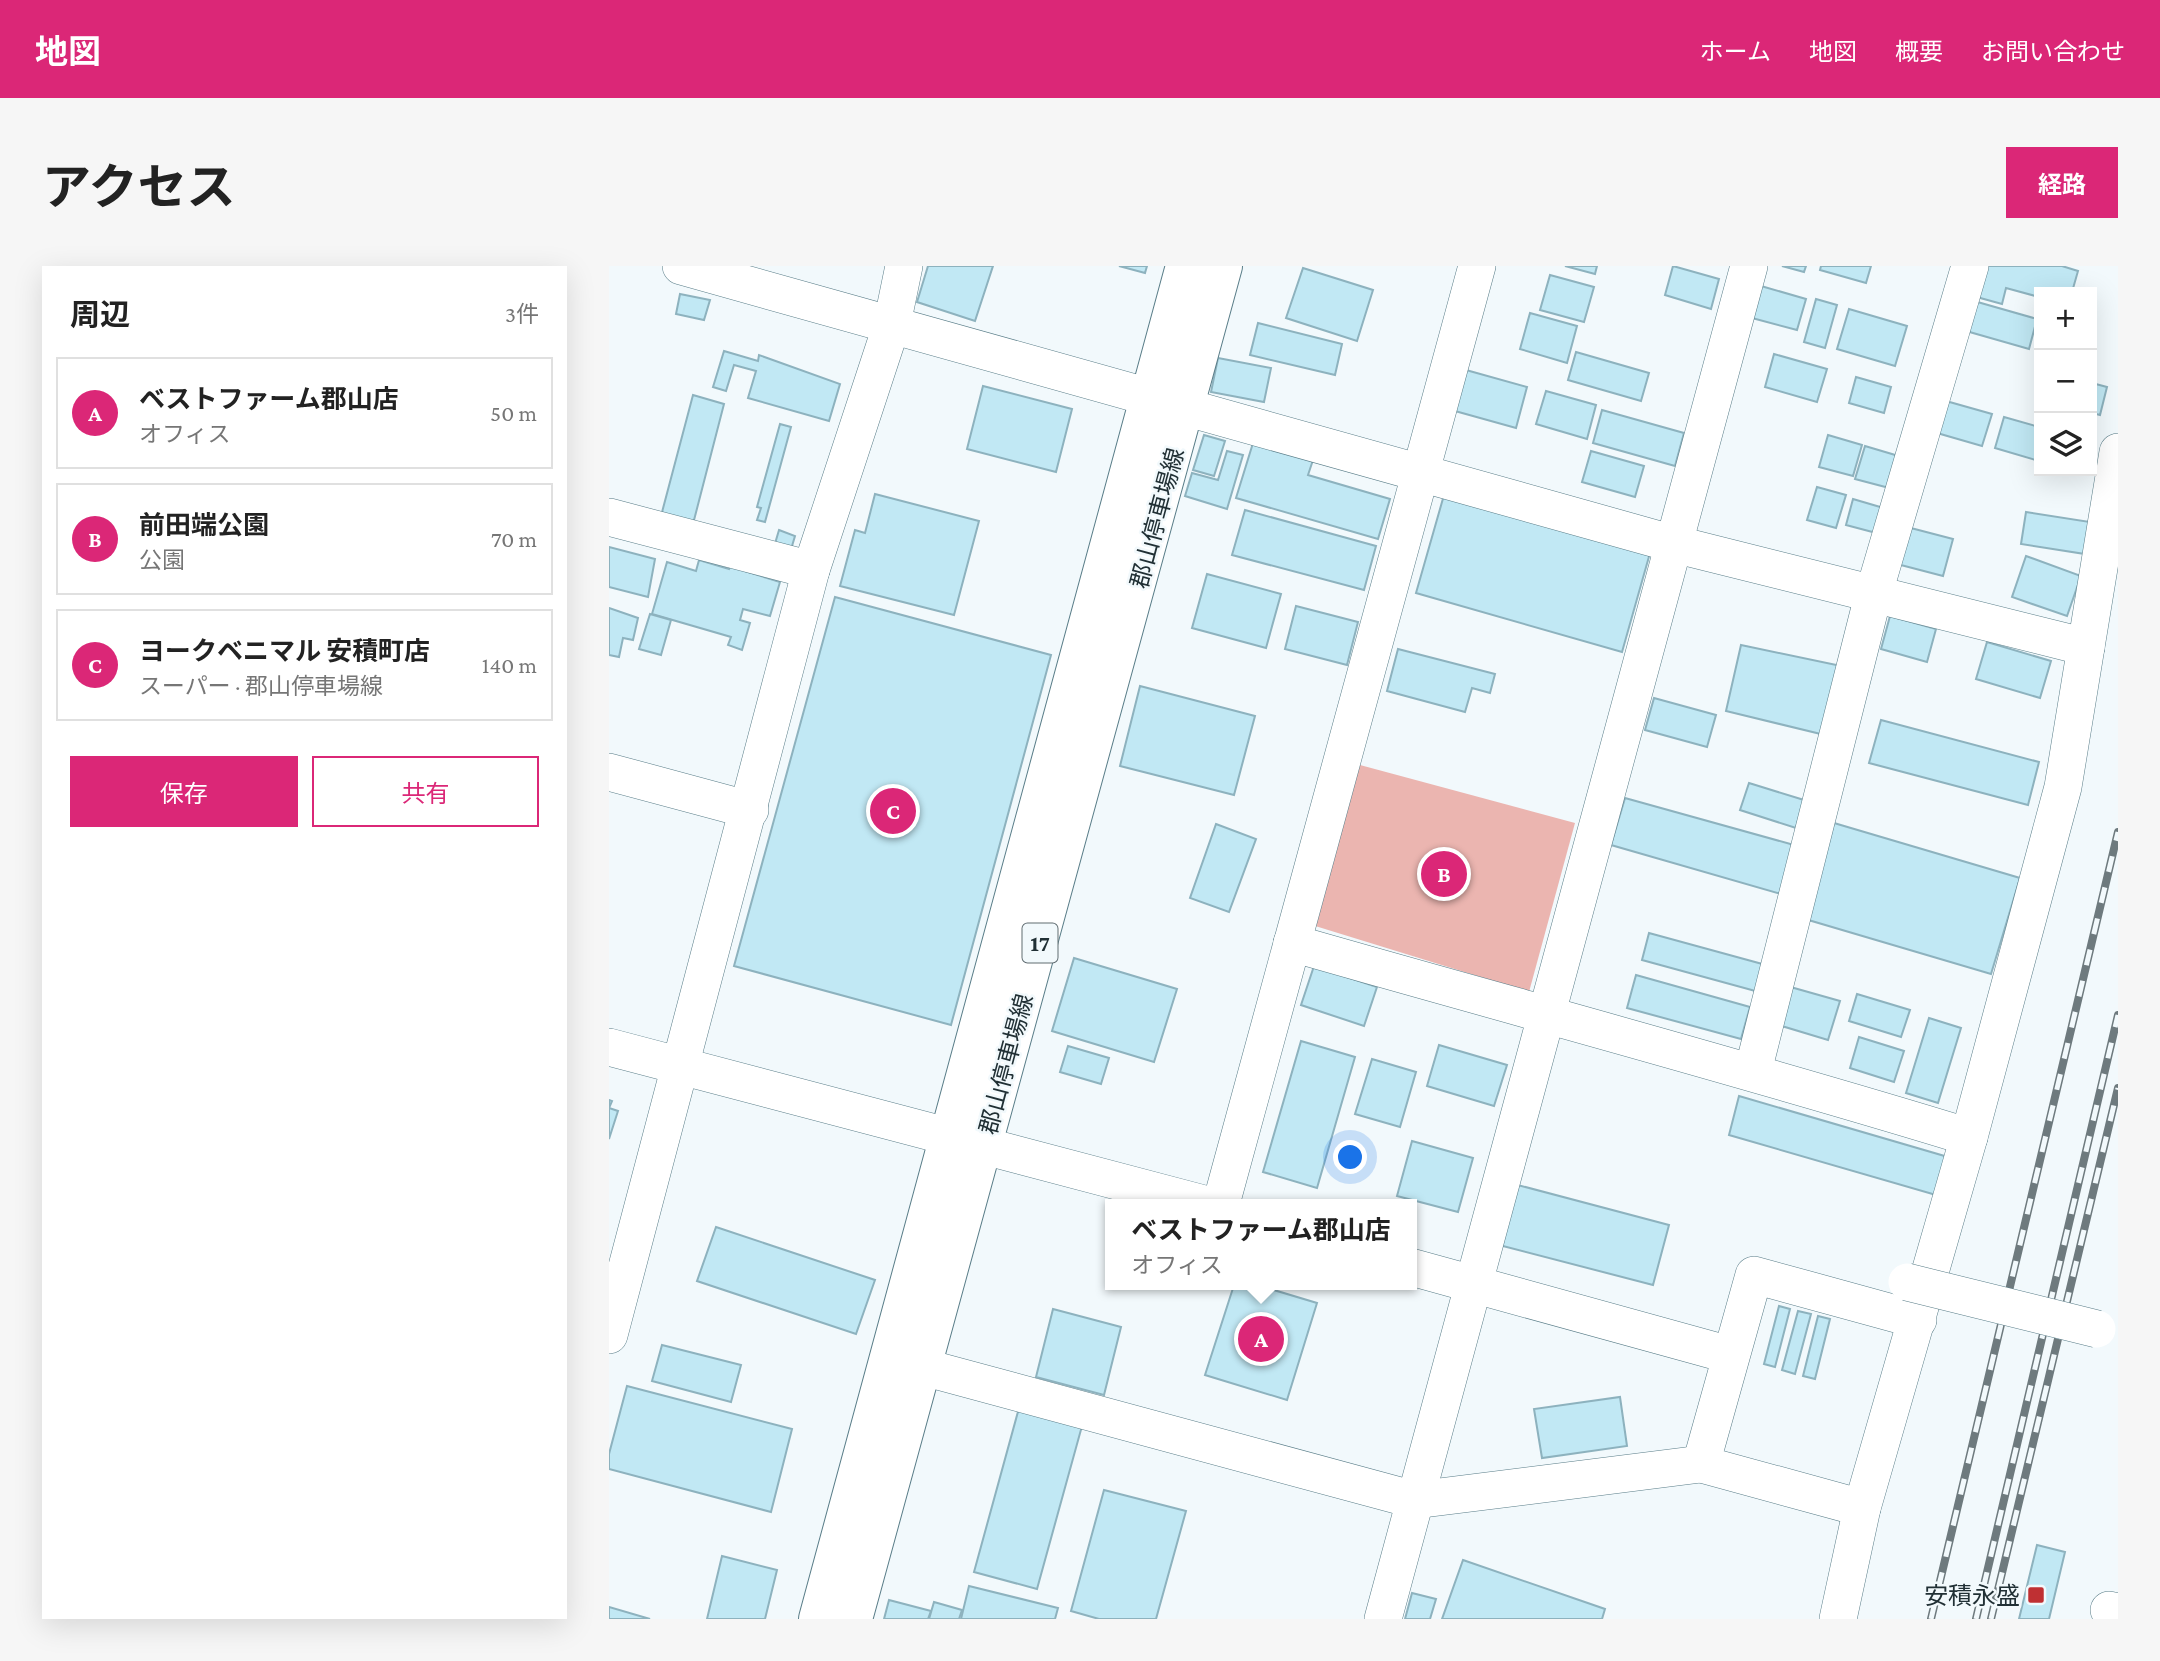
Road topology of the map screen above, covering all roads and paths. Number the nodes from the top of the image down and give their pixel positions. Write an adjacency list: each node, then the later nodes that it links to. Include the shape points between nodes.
1 (681, 266): 8 (street)
2 (904, 266): 8 (street)
3 (1185, 266): 9 (main road, 郡山停車場線 / 17)
4 (1223, 266): 10 (main road, 郡山停車場線 / 17)
5 (1477, 266): 12 (street)
6 (1749, 266): 14 (street)
7 (1970, 266): 16 (street)
8 (893, 324): 9 (street); 15 (street)
9 (1151, 396): 10 (street); 25 (main road, 郡山停車場線 / 17)
10 (1187, 408): 12 (street); 27 (main road, 郡山停車場線 / 17)
11 (2118, 452): 17 (street)
12 (1422, 475): 14 (street); 20 (street)
13 (609, 517): 15 (street)
14 (1674, 544): 16 (street); 21 (street)
15 (811, 570): 19 (street)
16 (1873, 596): 17 (street); 24 (street)
17 (2086, 647): 26 (street, via 2063,787)
18 (609, 772): 19 (street)
19 (750, 810): 23 (street)
20 (1293, 943): 21 (street); 29 (street)
21 (1546, 1016): 24 (street); 32 (street)
22 (609, 1047): 23 (street)
23 (681, 1066): 25 (street); 35 (street)
24 (1753, 1071): 26 (street)
25 (948, 1136): 27 (street); 41 (main road, 郡山停車場線 / 17)
26 (1969, 1137): 33 (street)
27 (984, 1146): 28 (street); 37 (main road, 郡山停車場線 / 17)
28 (1186, 1199)
29 (1222, 1199)
30 (1417, 1268): 32 (street)
31 (1907, 1282): 34 (street, bridge)
32 (1472, 1285): 36 (street); 39 (street)
33 (1918, 1320): 36 (street, via 1754,1275); 40 (street)
34 (2097, 1329)
35 (609, 1335)
36 (1730, 1355): 38 (street)
37 (923, 1367): 39 (street); 42 (main road, 郡山停車場線 / 17)
38 (1701, 1464): 39 (street); 40 (street)
39 (1415, 1500): 43 (street)
40 (1862, 1508): 44 (street)
41 (818, 1619)
42 (853, 1619)
43 (1383, 1619)
44 (1838, 1619)

